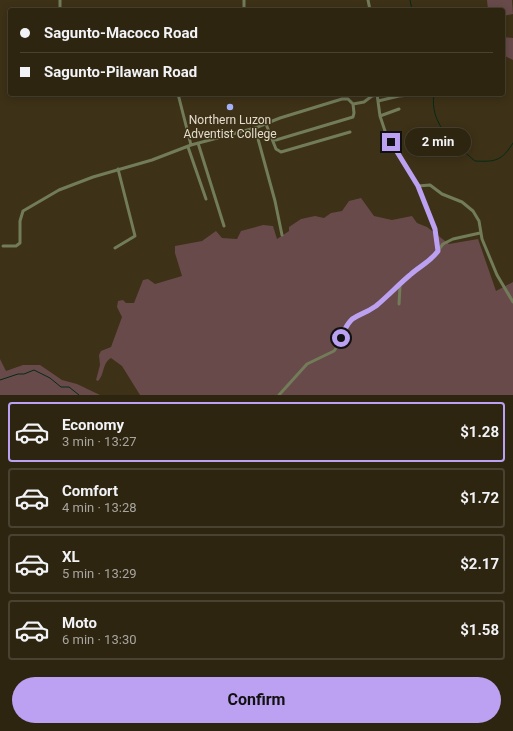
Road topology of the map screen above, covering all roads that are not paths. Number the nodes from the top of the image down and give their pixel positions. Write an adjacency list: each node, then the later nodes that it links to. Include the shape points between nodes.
1 (178, 96): 14 (street)
2 (372, 96): 6 (street, via 364,102)
3 (377, 96): 5 (street)
4 (396, 96): 5 (street)
5 (378, 101): 8 (street)
6 (353, 104): 9 (street, via 348,99 342,99); 12 (street, via 353,117 276,140)
7 (399, 109): 8 (street)
8 (380, 116): 16 (street, via 391,142)
9 (266, 124): 10 (street); 12 (street)
10 (255, 128): 13 (street); 20 (street)
11 (350, 132): 12 (street, via 281,152 276,149)
12 (272, 139)
13 (198, 143): 14 (street); 18 (street)
14 (189, 146): 15 (street); 17 (street)
15 (118, 169): 21 (street, via 70,185 27,208 20,221 20,243 16,246); 22 (street, via 136,236)
16 (418, 186): 19 (street, via 430,185 442,194 469,206 479,221); 23 (street, via 435,229)
17 (206, 199)
18 (224, 226)
19 (480, 233): 23 (street, via 451,239); 25 (street, via 497,275)
20 (282, 235)
21 (3, 246)
22 (115, 248)
23 (438, 251): 24 (street, via 431,260 414,271)
24 (400, 285): 26 (street); 27 (street, via 372,308 352,318 334,351 307,364)
25 (513, 302)
26 (399, 304)
27 (279, 395)

